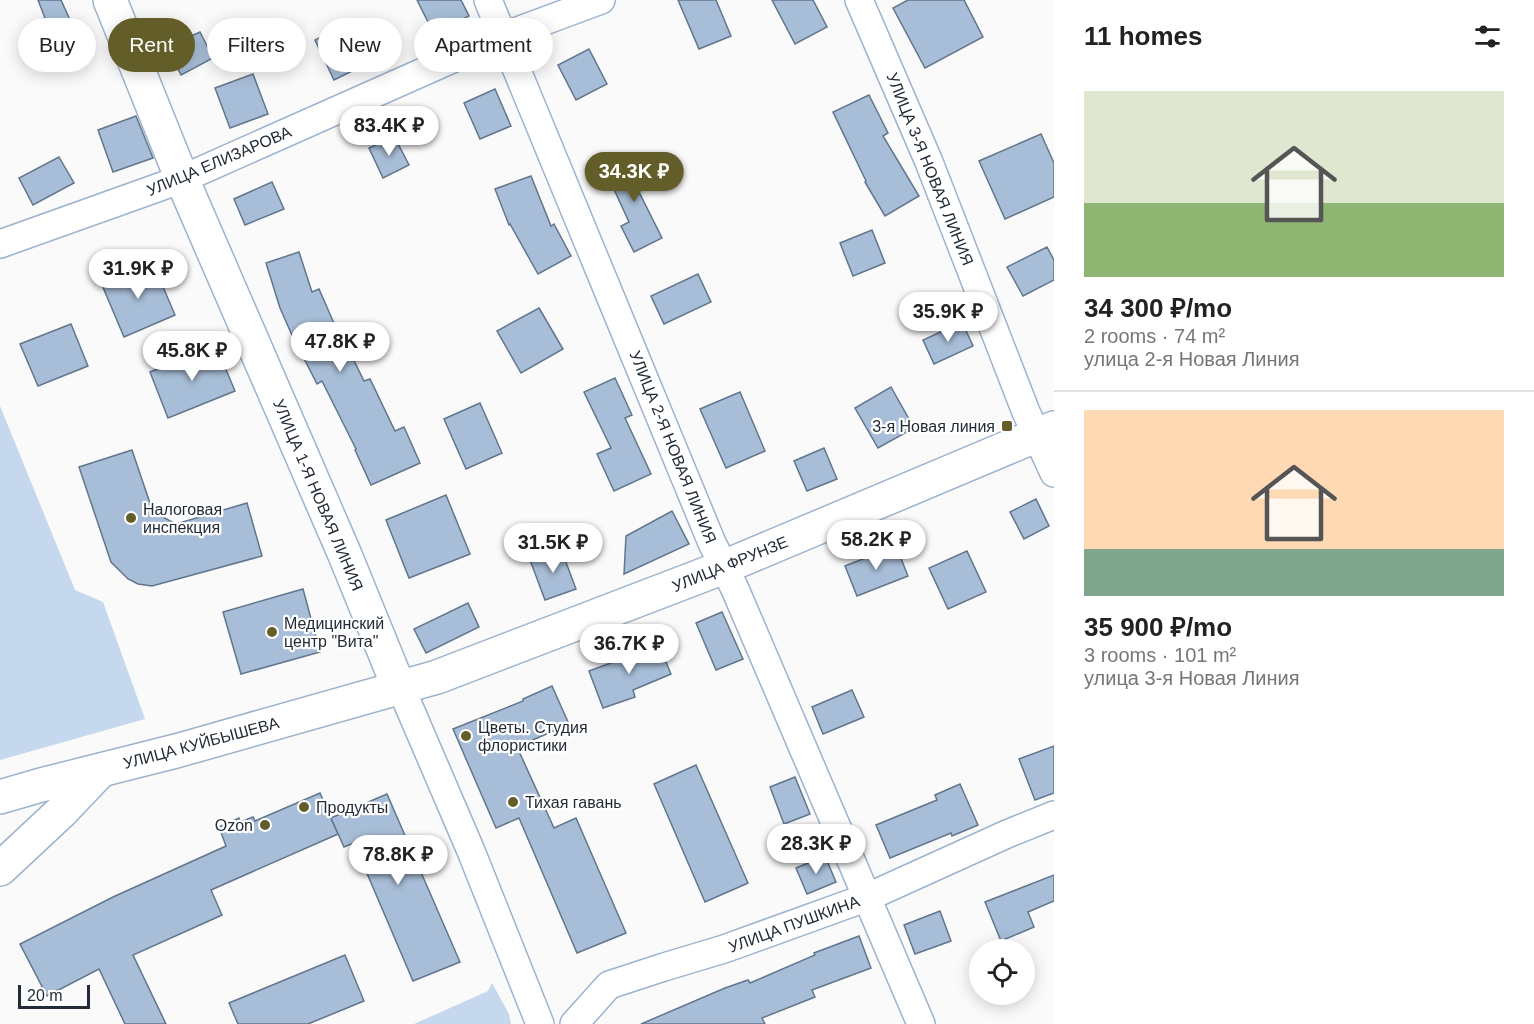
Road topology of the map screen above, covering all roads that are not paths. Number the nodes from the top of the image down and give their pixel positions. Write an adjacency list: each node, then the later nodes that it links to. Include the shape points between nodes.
1 (110, 0): 9 (main road, УЛИЦА 1-Я НОВАЯ ЛИНИЯ)
2 (488, 0): 5 (street, УЛИЦА 2-Я НОВАЯ ЛИНИЯ)
3 (601, 0): 6 (street, УЛИЦА ЕЛИЗАРОВА)
4 (859, 0): 11 (street, УЛИЦА 3-Я НОВАЯ ЛИНИЯ, via 929,162 1022,401)
5 (496, 18)
6 (552, 18)
7 (423, 72): 9 (street, УЛИЦА ЕЛИЗАРОВА)
8 (519, 72): 13 (street, УЛИЦА 2-Я НОВАЯ ЛИНИЯ)
9 (182, 179): 10 (street, УЛИЦА ЕЛИЗАРОВА); 14 (main road, УЛИЦА 1-Я НОВАЯ ЛИНИЯ)
10 (0, 244)
11 (1046, 432): 12 (street, УЛИЦА 3-Я НОВАЯ ЛИНИЯ); 13 (main road, УЛИЦА ФРУНЗЕ)
12 (1054, 473)
13 (724, 567): 14 (main road, УЛИЦА ФРУНЗЕ); 19 (street, УЛИЦА 2-Я НОВАЯ ЛИНИЯ)
14 (401, 688): 15 (main road, УЛИЦА КУЙБЫШЕВА); 20 (street, УЛИЦА 1-Я НОВАЯ ЛИНИЯ)
15 (100, 770): 16 (main road, УЛИЦА КУЙБЫШЕВА); 18 (main road, via 62,812)
16 (0, 797)
17 (1054, 815): 19 (street, УЛИЦА ПУШКИНА)
18 (0, 869)
19 (868, 897): 21 (street, УЛИЦА ПУШКИНА, via 609,985); 22 (street, УЛИЦА 2-Я НОВАЯ ЛИНИЯ)
20 (540, 1024)
21 (574, 1024)
22 (921, 1024)

